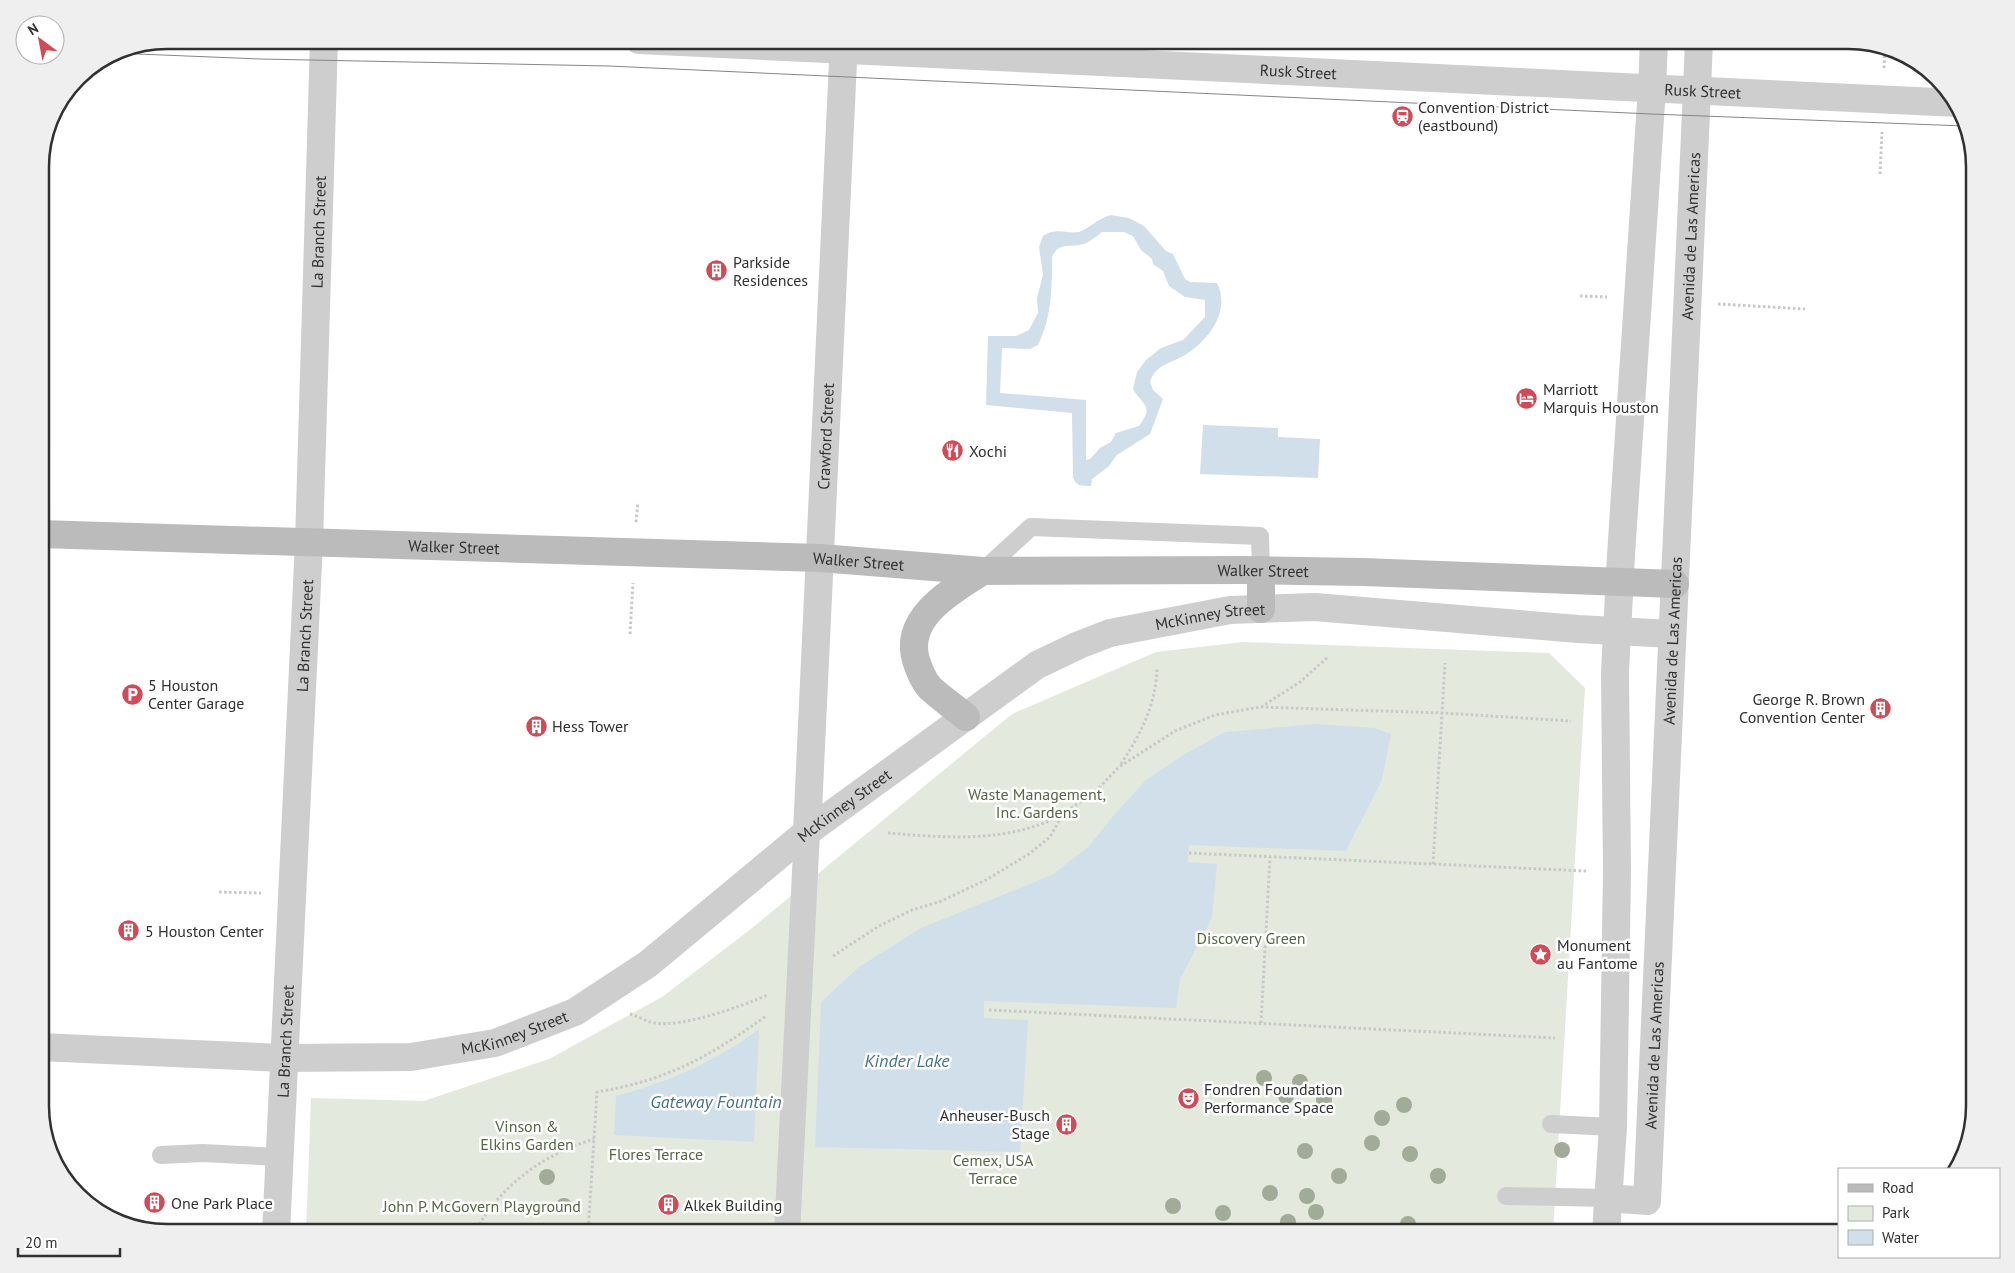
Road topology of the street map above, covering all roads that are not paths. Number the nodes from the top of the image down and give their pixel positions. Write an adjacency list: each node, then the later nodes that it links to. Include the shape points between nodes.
1 (324, 49): 10 (street, La Branch Street)
2 (843, 49): 11 (street, Crawford Street)
3 (918, 49): 6 (street, Rusk Street)
4 (1654, 49): 6 (street)
5 (1699, 49): 7 (street, Avenida de Las Americas)
6 (1652, 88): 7 (street, Rusk Street); 14 (street)
7 (1697, 90): 8 (street, Rusk Street); 15 (street, Avenida de Las Americas)
8 (1947, 102)
9 (49, 534): 10 (main road, Walker Street)
10 (309, 542): 11 (main road, Walker Street); 22 (street, La Branch Street)
11 (820, 558): 13 (main road, Walker Street); 20 (street, Crawford Street)
12 (1261, 570): 13 (main road, Walker Street); 13 (lane, via 1260,536 1031,527); 14 (main road, Walker Street); 16 (main road)
13 (983, 571): 19 (main road, via 944,595 927,612 916,633 914,653 919,671 929,687)
14 (1620, 582): 15 (main road, Walker Street); 17 (street)
15 (1675, 584): 18 (street, Avenida de Las Americas)
16 (1261, 610): 17 (street, McKinney Street, via 1315,607); 19 (street, McKinney Street, via 1230,610 1110,633 1038,665)
17 (1618, 631): 18 (street, McKinney Street); 24 (street, via 1615,672)
18 (1672, 634): 28 (street, Avenida de Las Americas, via 1647,1202)
19 (966, 717): 20 (street, McKinney Street)
20 (807, 832): 22 (street, McKinney Street, via 648,964 575,1012 495,1043 411,1057); 30 (street)
21 (49, 1047): 22 (street, McKinney Street)
22 (283, 1058): 26 (street, La Branch Street)
23 (1551, 1124): 24 (lane)
24 (1613, 1127): 28 (street)
25 (161, 1155): 26 (lane, via 203,1153)
26 (279, 1157): 29 (street, La Branch Street)
27 (1506, 1196): 28 (lane)
28 (1608, 1198): 31 (street)
29 (276, 1224)
30 (787, 1224)
31 (1607, 1224)

